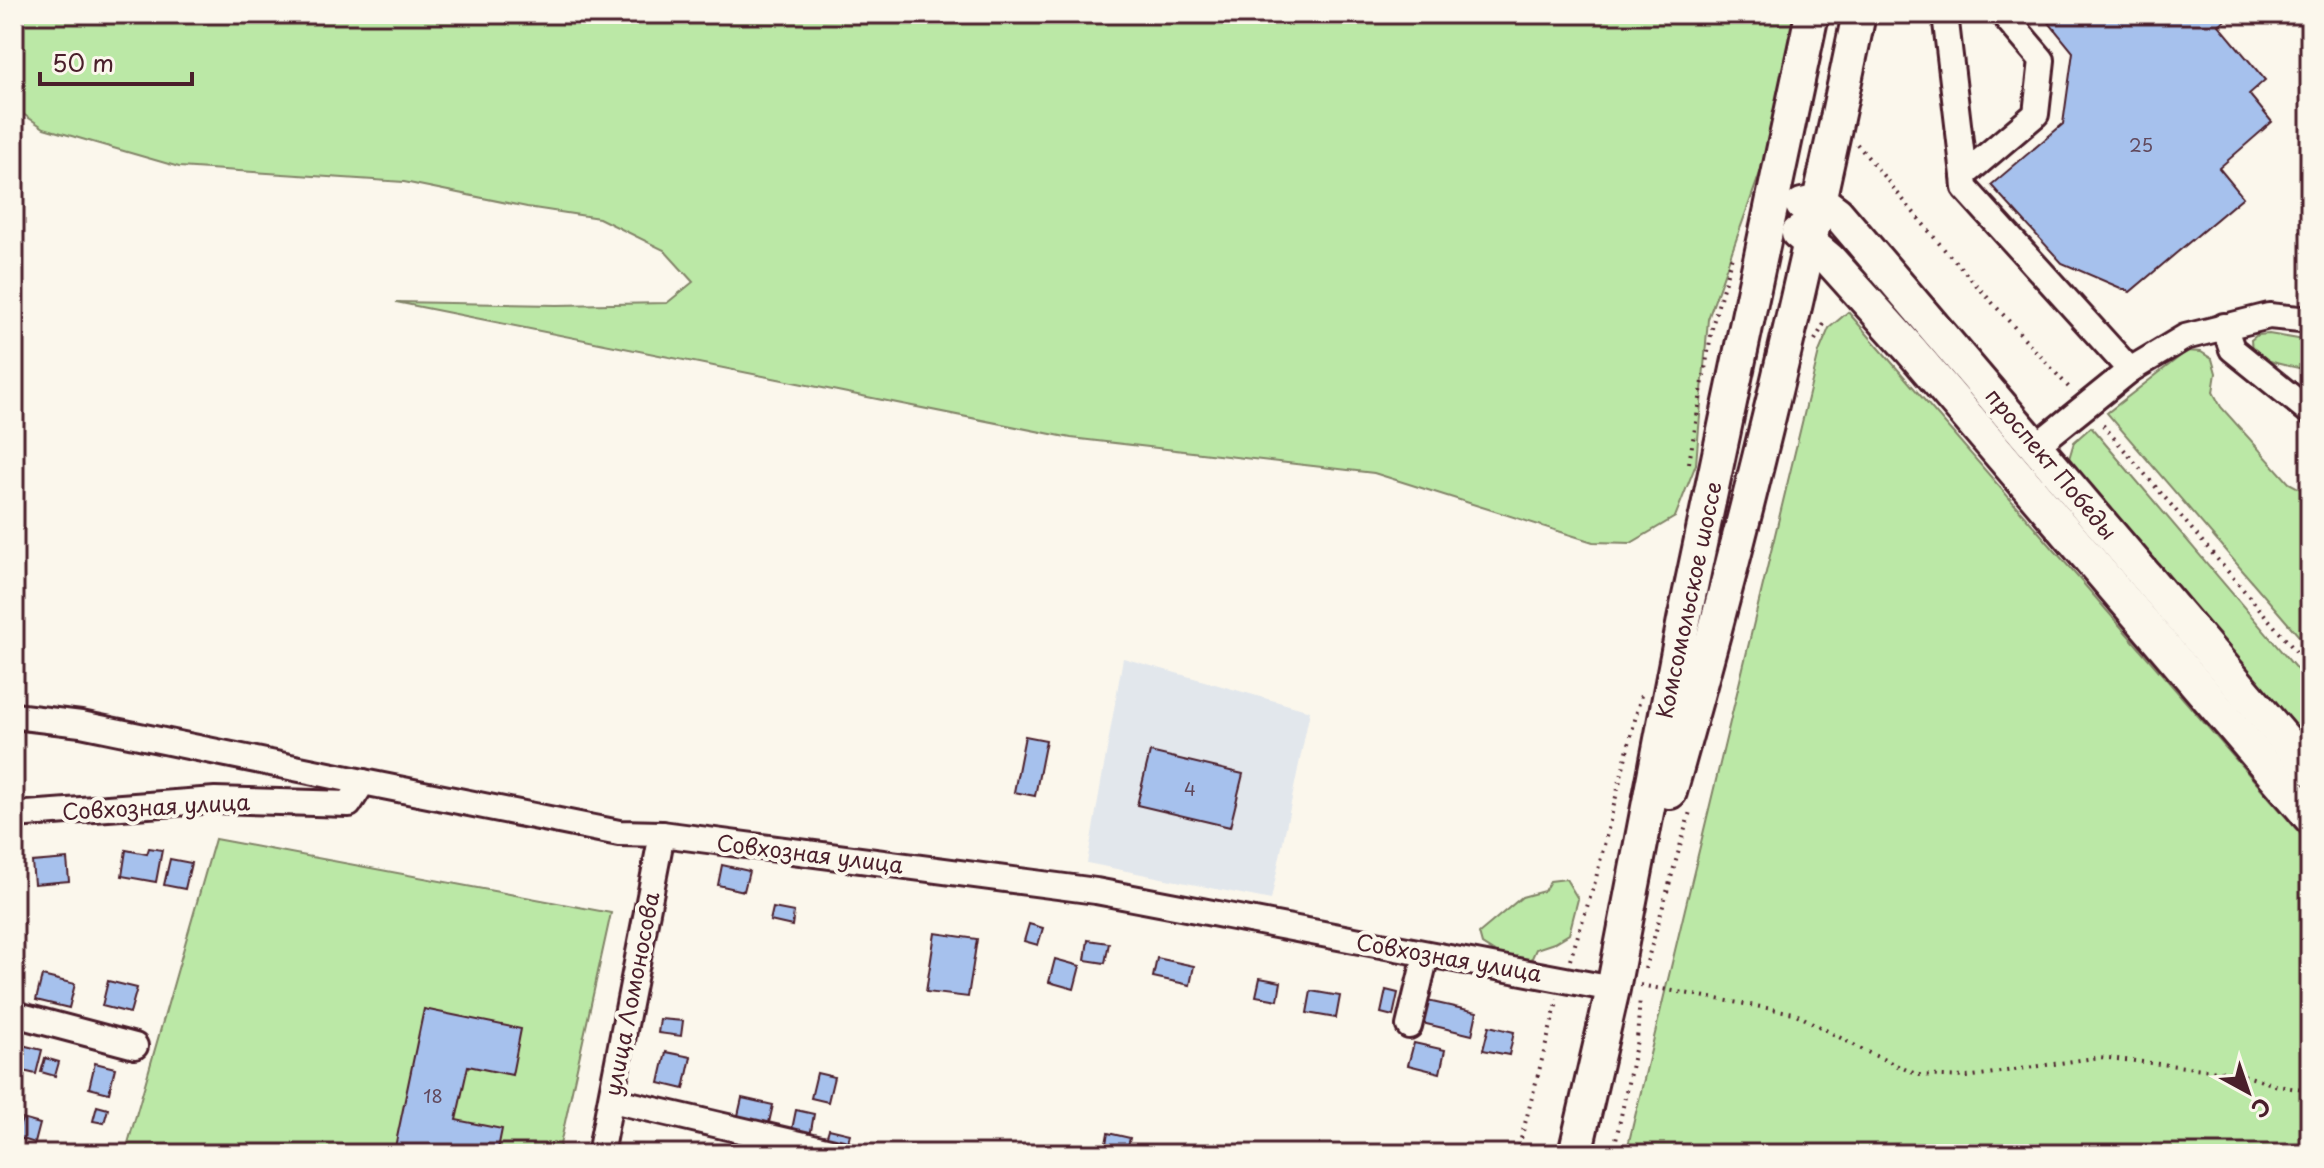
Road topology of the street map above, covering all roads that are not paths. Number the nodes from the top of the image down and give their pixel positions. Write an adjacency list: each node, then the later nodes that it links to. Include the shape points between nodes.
1 (1812, 14): 7 (main road, Комсомольское шоссе)
2 (1859, 14): 6 (main road, Комсомольское шоссе)
3 (1945, 14): 5 (street)
4 (2003, 14): 5 (street, via 2042,60 2036,114)
5 (1964, 175): 11 (street, via 1965,188)
6 (1821, 201): 7 (main road); 8 (main road, Комсомольское шоссе); 13 (main road, проспект Победы, via 1837,213)
7 (1771, 212): 8 (main road); 15 (main road, Комсомольское шоссе)
8 (1812, 244): 14 (main road, проспект Победы); 16 (main road, Комсомольское шоссе)
9 (2310, 320): 10 (street, via 2269,316)
10 (2224, 326): 11 (street, via 2185,337); 12 (street, via 2232,349)
11 (2130, 370): 13 (street)
12 (2310, 412)
13 (2036, 446): 14 (main road); 18 (main road, проспект Победы)
14 (2011, 467): 21 (main road, проспект Победы)
15 (1684, 620): 16 (main road); 24 (main road, Комсомольское шоссе)
16 (1718, 625): 24 (main road, Комсомольское шоссе)
17 (14, 716): 19 (street, via 81,724)
18 (2310, 769)
19 (363, 782): 20 (street, Совхозная улица, via 349,804 215,800); 22 (street, Совхозная улица, via 619,833)
20 (14, 815)
21 (2310, 817)
22 (662, 834): 23 (street, Совхозная улица, via 1096,891); 28 (street, улица Ломоносова)
23 (1426, 955): 24 (street, Совхозная улица); 26 (street)
24 (1626, 987): 31 (main road, Комсомольское шоссе)
25 (14, 1014): 27 (street)
26 (1409, 1026)
27 (135, 1046)
28 (612, 1100): 29 (street, улица Ломоносова); 30 (street)
29 (600, 1154)
30 (843, 1154)
31 (1575, 1154)

